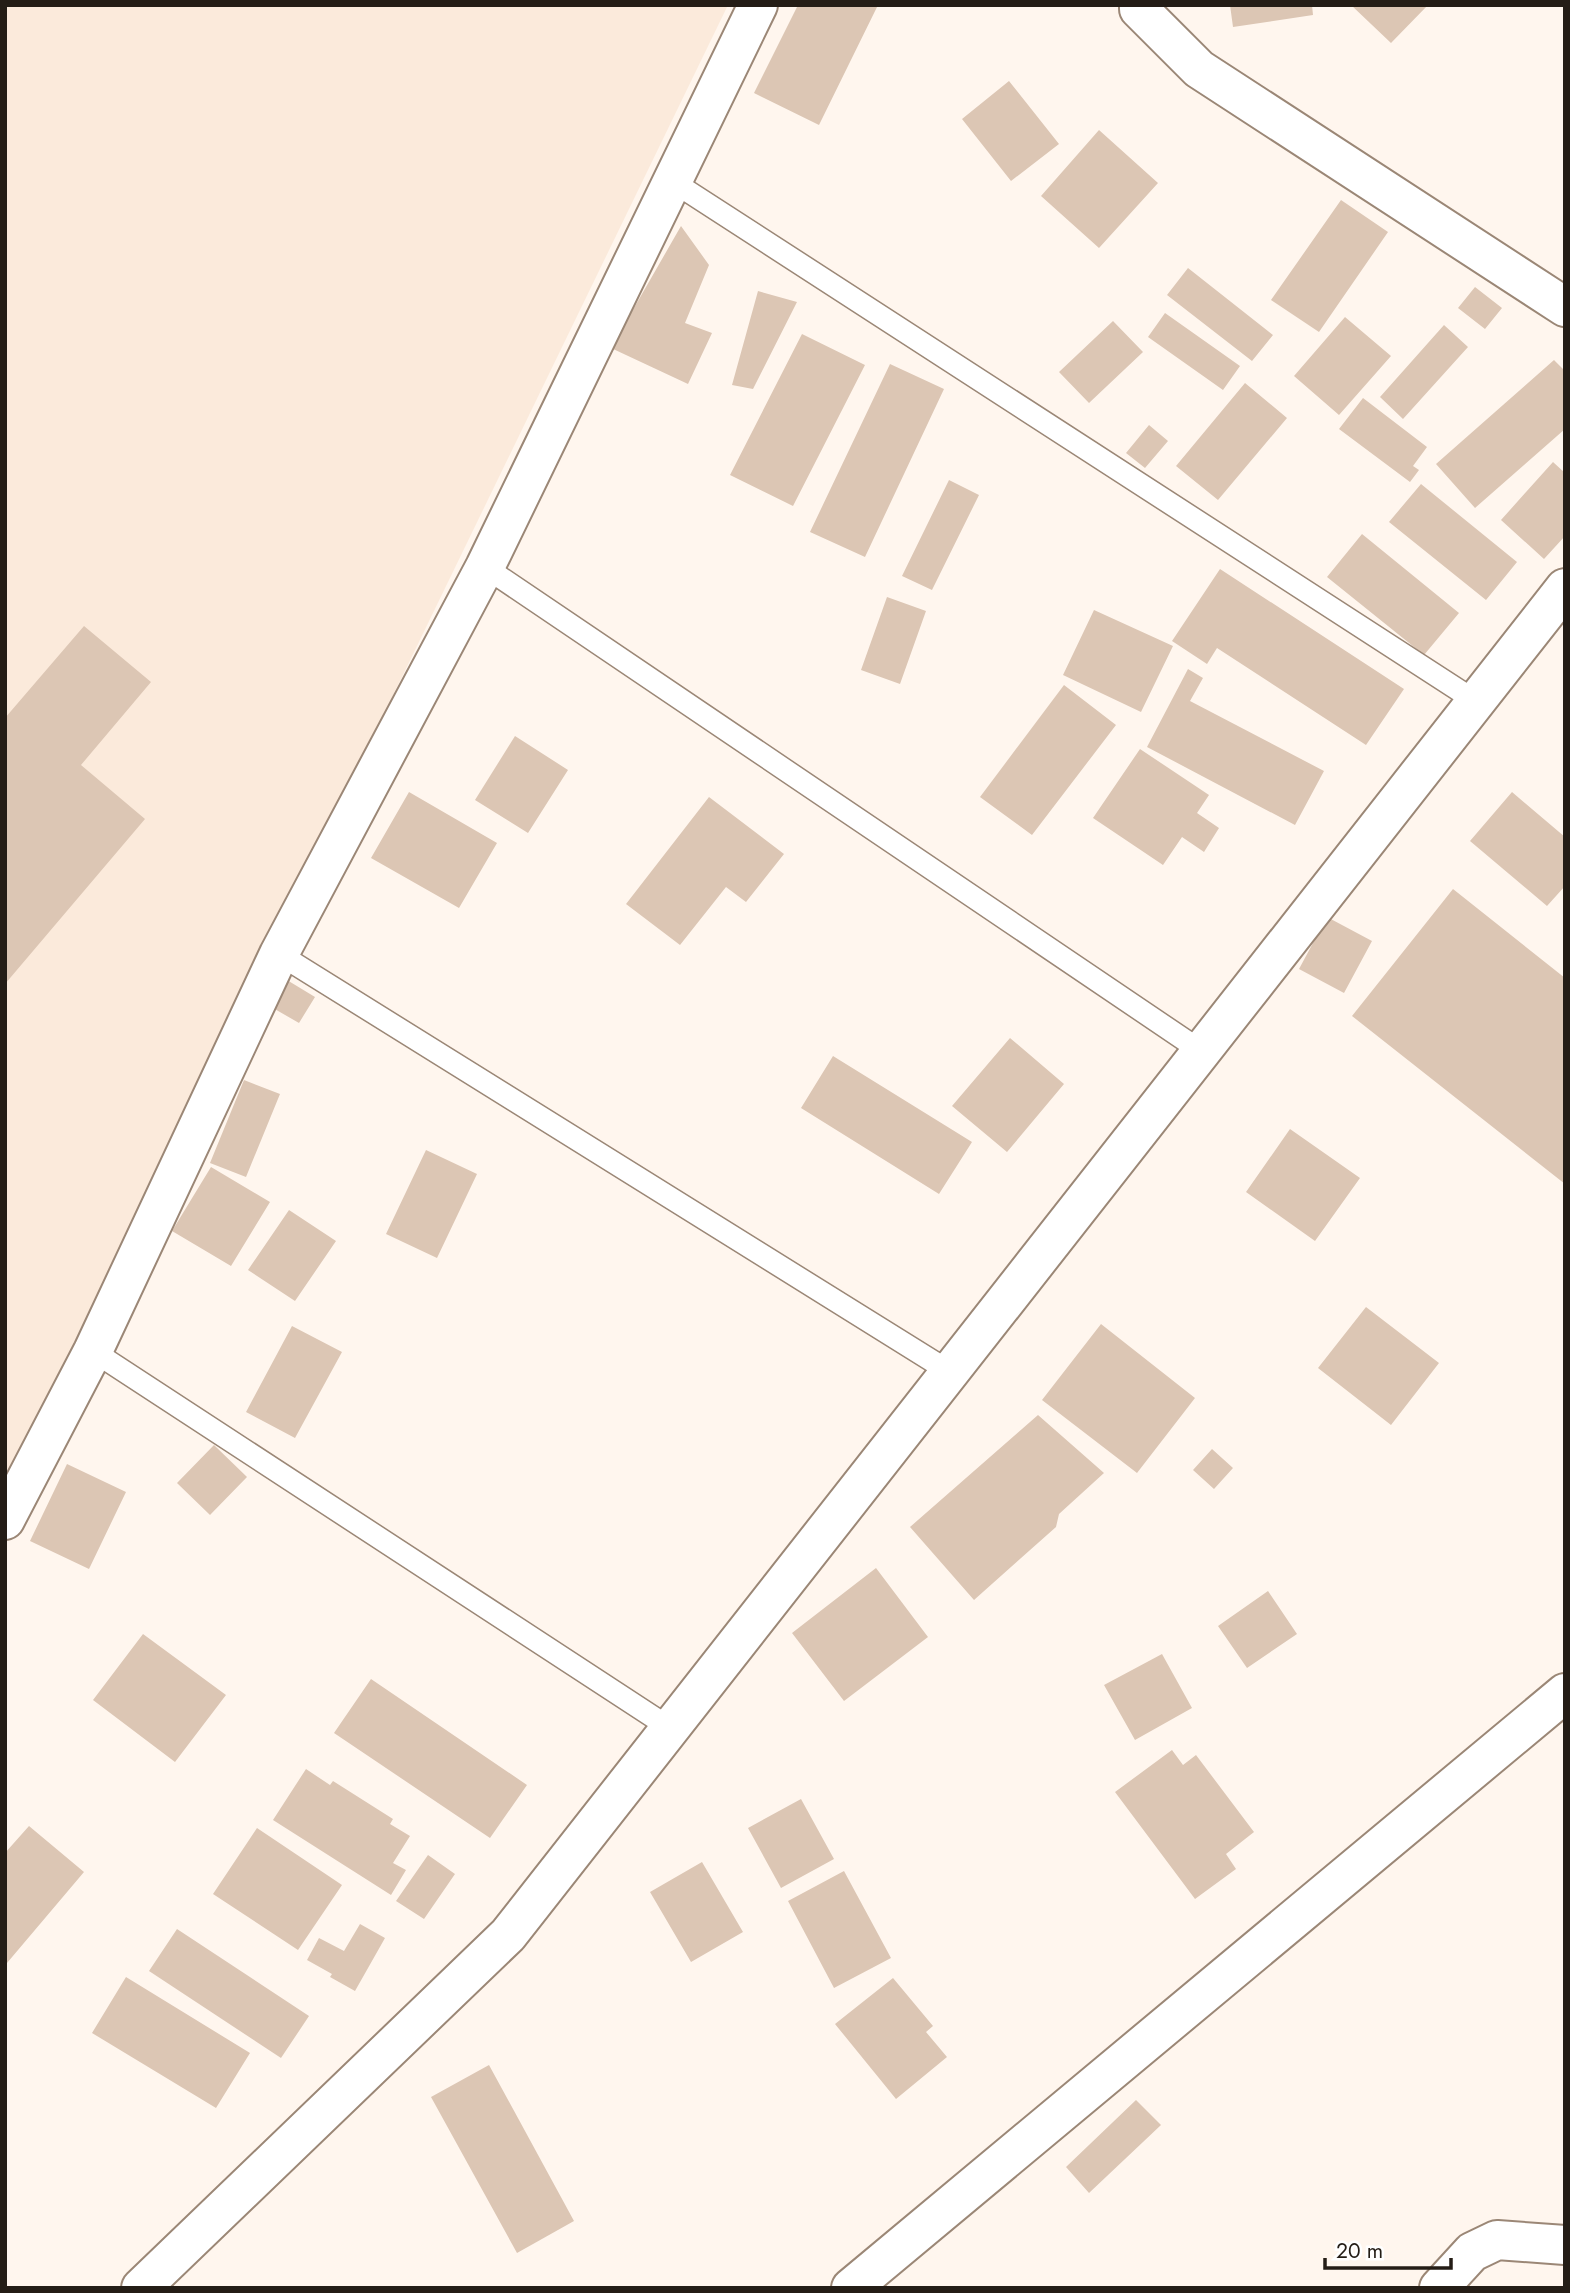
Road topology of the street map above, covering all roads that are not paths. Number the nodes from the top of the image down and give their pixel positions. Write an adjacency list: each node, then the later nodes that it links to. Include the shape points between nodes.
1 (758, 5): 3 (street)
2 (1139, 5): 4 (street, via 1199,69)
3 (672, 181): 5 (street); 7 (lane)
4 (1565, 307)
5 (485, 568): 8 (street); 9 (lane)
6 (1565, 588): 7 (street)
7 (1476, 702): 9 (street)
8 (279, 954): 10 (street); 11 (lane)
9 (1201, 1051): 11 (street)
10 (93, 1351): 12 (street); 14 (lane)
11 (950, 1372): 14 (street)
12 (5, 1520)
13 (1565, 1693): 17 (street)
14 (670, 1728): 16 (street, via 508,1935)
15 (1565, 2245): 18 (street, via 1497,2240 1472,2252)
16 (141, 2288)
17 (850, 2288)
18 (1439, 2288)

